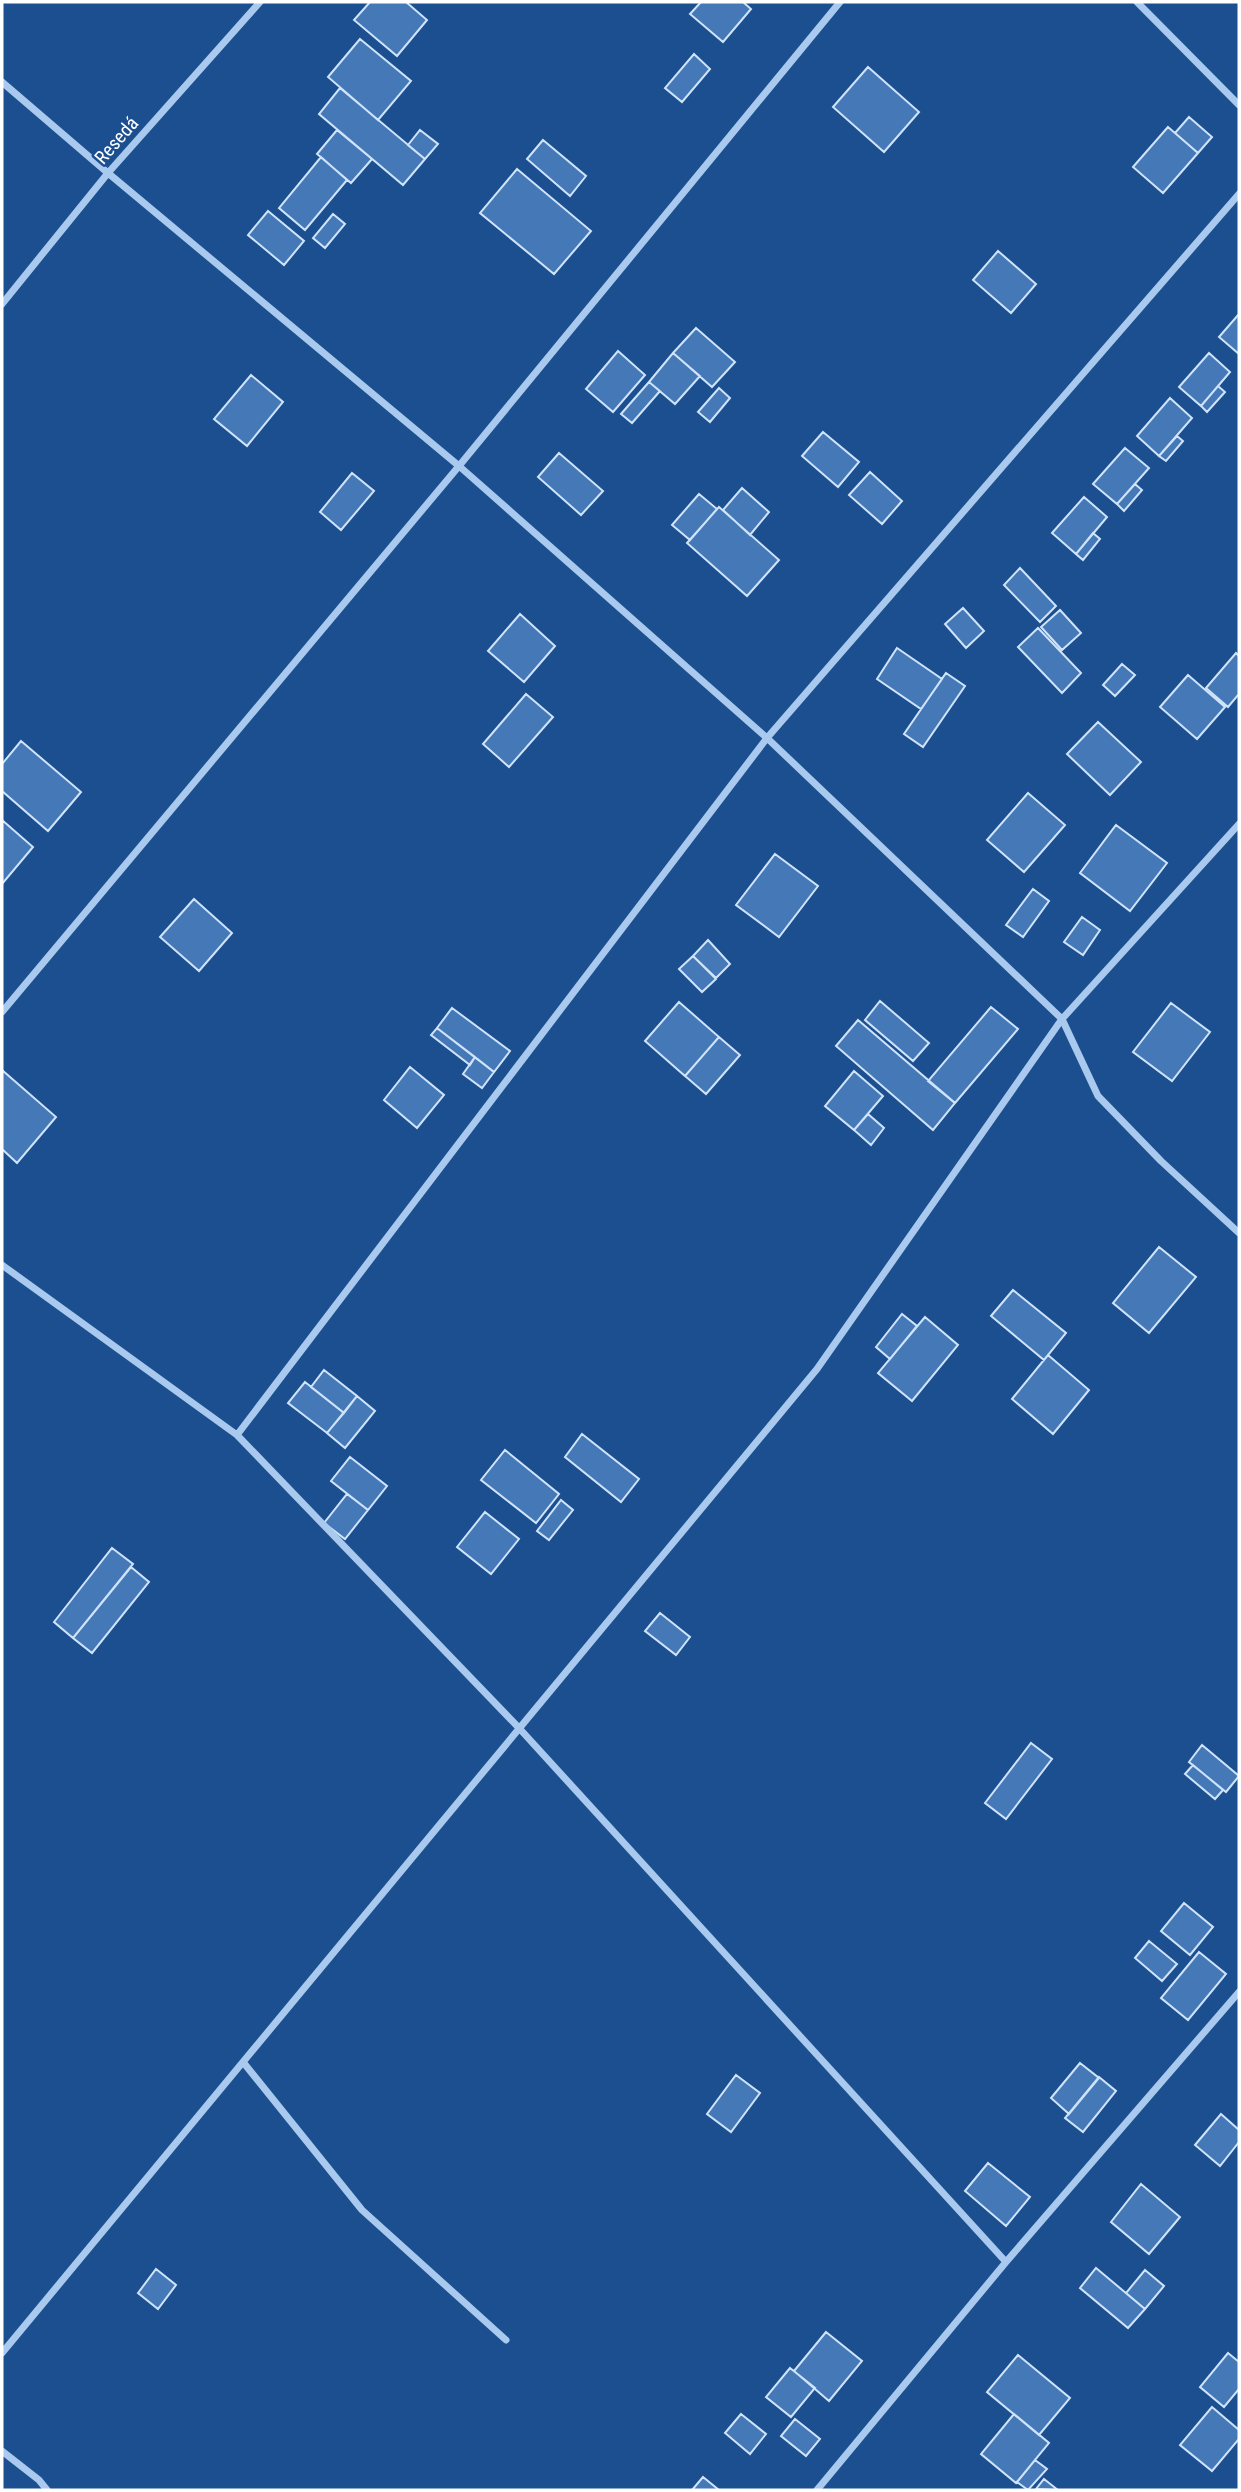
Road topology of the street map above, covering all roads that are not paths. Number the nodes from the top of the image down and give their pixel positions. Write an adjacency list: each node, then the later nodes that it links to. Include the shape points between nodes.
1 (260, 2): 6 (street, Resedá)
2 (840, 2): 9 (street)
3 (1137, 2): 5 (street)
4 (2, 82): 6 (street)
5 (1239, 105)
6 (108, 173): 8 (street, Resedá); 9 (street)
7 (1239, 194): 10 (street)
8 (2, 304)
9 (459, 466): 10 (street); 12 (street)
10 (767, 738): 13 (street); 16 (street)
11 (1239, 824): 13 (street)
12 (2, 1012)
13 (1062, 1019): 14 (street, via 1098,1096); 17 (street, via 817,1369)
14 (1239, 1233)
15 (2, 1265): 16 (street)
16 (237, 1435): 17 (street)
17 (519, 1728): 19 (street); 20 (street)
18 (1239, 1992): 20 (street)
19 (243, 2062): 21 (street, via 362,2210); 22 (street)
20 (1006, 2262): 25 (street)
21 (506, 2340)
22 (2, 2353)
23 (2, 2451): 24 (street)
24 (47, 2490)
25 (817, 2490)

